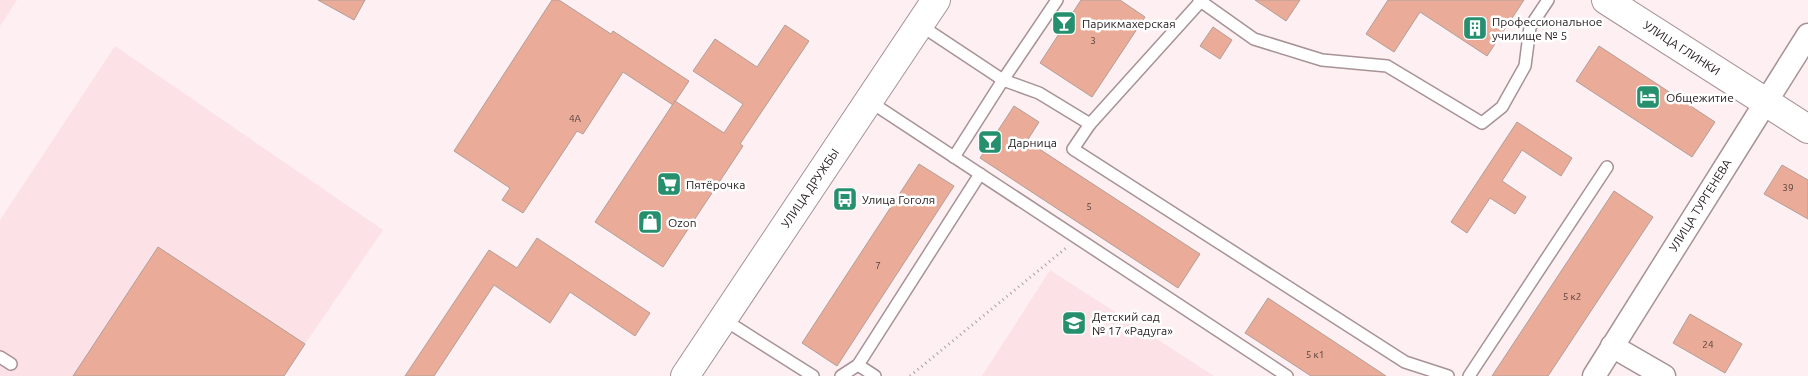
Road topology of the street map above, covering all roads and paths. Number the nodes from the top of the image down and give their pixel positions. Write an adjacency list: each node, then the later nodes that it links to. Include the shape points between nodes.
1 (936, 0): 6 (street, УЛИЦА ДРУЖБЫ)
2 (1057, 0): 8 (lane)
3 (1200, 0): 4 (lane, via 1254,39 1322,60 1387,66 1482,123 1502,108 1524,66 1530,27); 11 (lane)
4 (1548, 0)
5 (1606, 0): 10 (street, УЛИЦА ГЛИНКИ)
6 (920, 25): 8 (lane); 9 (street, УЛИЦА ДРУЖБЫ)
7 (1808, 35): 10 (street, УЛИЦА ТУРГЕНЕВА)
8 (1003, 80): 11 (lane, via 1039,93); 13 (lane)
9 (869, 101): 13 (lane); 17 (street, УЛИЦА ДРУЖБЫ)
10 (1765, 102): 12 (street, УЛИЦА ГЛИНКИ); 18 (street, УЛИЦА ТУРГЕНЕВА)
11 (1090, 124): 28 (lane, via 1073,149 1405,362)
12 (1808, 129)
13 (954, 157): 15 (lane)
14 (1607, 167): 29 (lane)
15 (980, 174): 16 (lane); 21 (lane)
16 (1079, 239): 26 (path); 27 (lane)
17 (723, 319): 22 (street, УЛИЦА ДРУЖБЫ); 23 (lane)
18 (1612, 346): 30 (street, УЛИЦА ТУРГЕНЕВА); 31 (street)
19 (0, 357): 20 (lane)
20 (11, 364)
21 (858, 364): 24 (lane); 25 (lane)
22 (684, 376)
23 (813, 376)
24 (841, 376)
25 (875, 376)
26 (910, 376)
27 (1287, 376)
28 (1448, 376)
29 (1469, 376)
30 (1594, 376)
31 (1664, 376)

